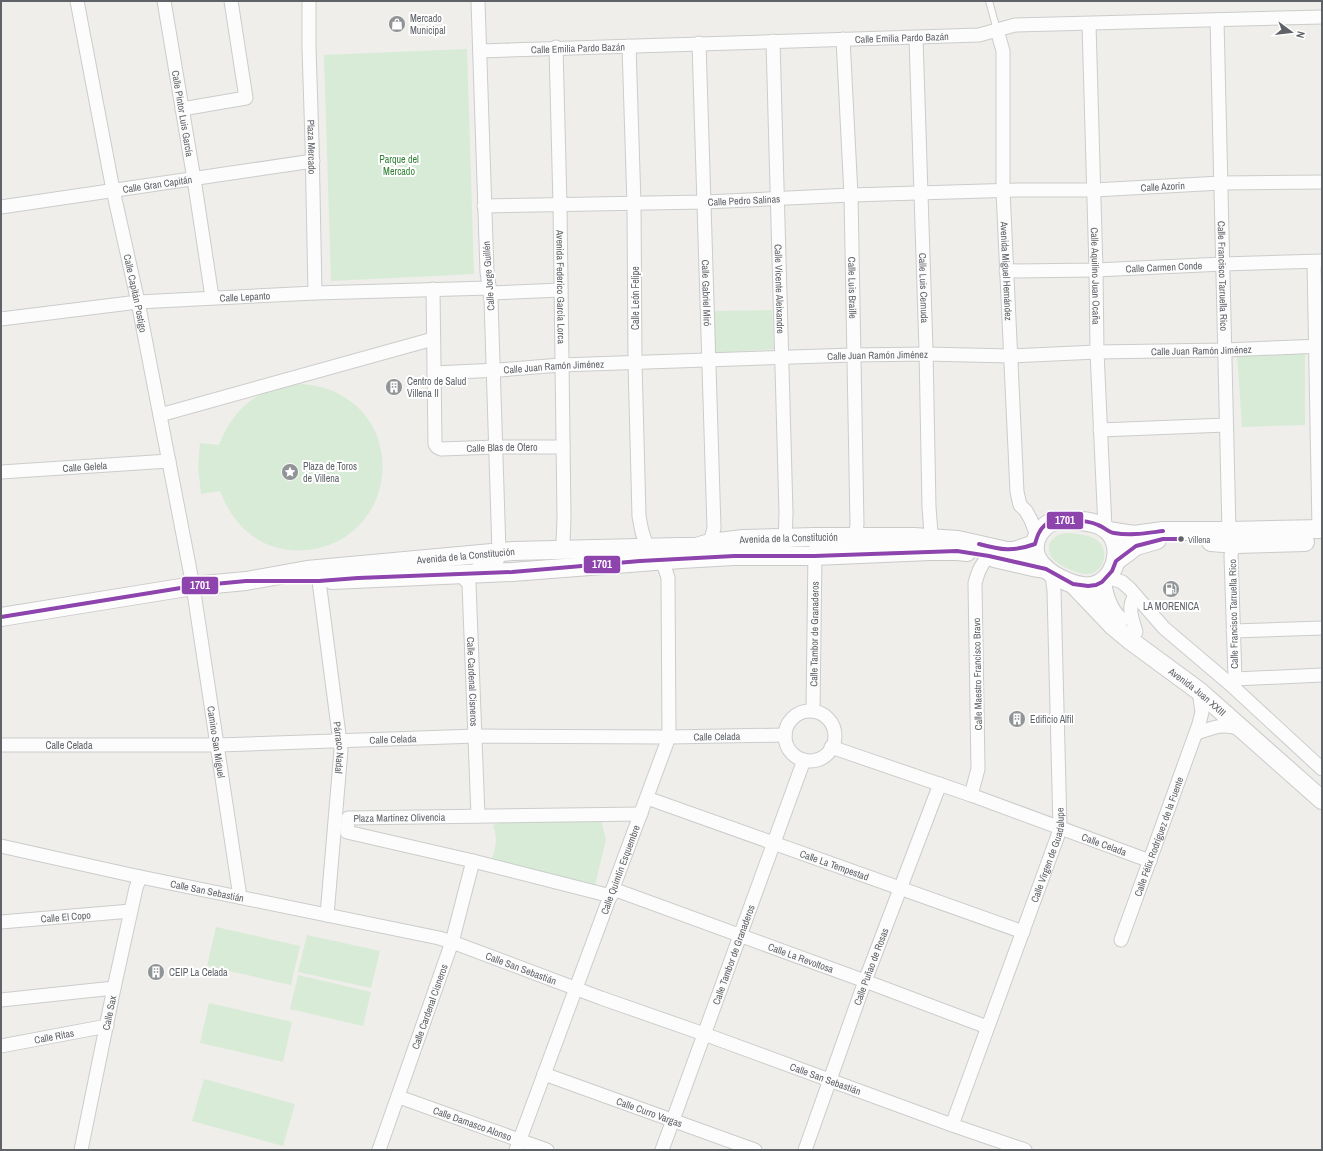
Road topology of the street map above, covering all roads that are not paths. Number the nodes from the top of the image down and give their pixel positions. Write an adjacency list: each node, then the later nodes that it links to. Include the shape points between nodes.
1 (77, 1): 23 (street, Calle Capitán Postigo)
2 (164, 1): 18 (street, Calle Pintor Luis García)
3 (231, 1): 18 (street, via 246,98)
4 (309, 1): 19 (street, Plaza Mercado)
5 (478, 1): 17 (street, Calle Jorge Guillén)
6 (988, 1): 10 (lane)
7 (1322, 17): 8 (street, Calle Emilia Pardo Bazán)
8 (1217, 20): 9 (street, Calle Emilia Pardo Bazán); 22 (street, Calle Francisco Tarruella Rico)
9 (1089, 24): 10 (street, Calle Emilia Pardo Bazán, via 1016,25); 24 (street, Calle Aquilino Juan Ocaña)
10 (997, 30): 11 (street, Calle Emilia Pardo Bazán, via 979,35); 25 (street, Avenida Miguel Hernández, via 1003,51)
11 (916, 38): 12 (street, Calle Emilia Pardo Bazán); 26 (street, Calle Luis Cernuda)
12 (843, 39): 13 (street, Calle Emilia Pardo Bazán); 27 (street, Calle Luis Braille)
13 (773, 41): 14 (street, Calle Emilia Pardo Bazán); 28 (street, Calle Vicente Aleixandre)
14 (700, 43): 15 (street, Calle Emilia Pardo Bazán); 29 (street, Calle Gabriel Miró)
15 (629, 46): 16 (street, Calle Emilia Pardo Bazán); 30 (street, Calle León Felipe)
16 (556, 47): 17 (street, Calle Emilia Pardo Bazán); 31 (street, Avenida Federico García Lorca)
17 (480, 51): 33 (street, Calle Jorge Guillén)
18 (182, 109): 20 (street, Calle Pintor Luis García)
19 (313, 161): 20 (street, Calle Gran Capitán); 41 (street, Plaza Mercado)
20 (194, 179): 23 (street, Calle Gran Capitán); 42 (street, Calle Pintor Luis García)
21 (1322, 182): 22 (street, Calle Azorín)
22 (1221, 183): 24 (street, Calle Azorín); 35 (street, Calle Francisco Tarruella Rico)
23 (113, 190): 32 (street, Calle Gran Capitán); 43 (street, Calle Capitán Postigo)
24 (1094, 190): 25 (street, Calle Azorín); 36 (street, Calle Aquilino Juan Ocaña)
25 (1003, 191): 26 (street, Calle Pedro Salinas); 37 (street, Avenida Miguel Hernández)
26 (920, 193): 27 (street, Calle Pedro Salinas); 49 (street, Calle Luis Cernuda)
27 (851, 195): 28 (street, Calle Pedro Salinas); 50 (street, Calle Luis Braille)
28 (778, 198): 29 (street, Calle Pedro Salinas); 52 (street, Calle Vicente Aleixandre)
29 (705, 202): 30 (street, Calle Pedro Salinas); 53 (street, Calle Gabriel Miró)
30 (634, 204): 31 (street, Calle Pedro Salinas); 54 (street, Calle León Felipe)
31 (560, 205): 33 (street, Calle Pedro Salinas); 40 (street, Avenida Federico García Lorca)
32 (1, 206)
33 (484, 206): 39 (street, Calle Jorge Guillén)
34 (1318, 262): 35 (street, Calle Carmen Conde); 46 (street)
35 (1223, 264): 36 (street, Calle Carmen Conde); 47 (street, Calle Francisco Tarruella Rico)
36 (1096, 270): 37 (street, Calle Carmen Conde); 48 (street, Calle Aquilino Juan Ocaña)
37 (1006, 271): 51 (street, Avenida Miguel Hernández)
38 (433, 289): 39 (street, Calle Lepanto); 41 (street, Calle Lepanto); 45 (street)
39 (489, 290): 40 (street, Calle Lepanto); 56 (street, Calle Jorge Guillén)
40 (561, 290): 55 (street, Avenida Federico García Lorca)
41 (315, 293): 42 (street, Calle Lepanto)
42 (212, 297): 43 (street, Calle Lepanto)
43 (138, 302): 44 (street, Calle Lepanto); 58 (street, Calle Capitán Postigo)
44 (1, 319)
45 (433, 339): 57 (street); 58 (street)
46 (1319, 346): 47 (street, Calle Juan Ramón Jiménez); 68 (street)
47 (1224, 350): 48 (street, Calle Juan Ramón Jiménez); 59 (street, Calle Francisco Tarruella Rico)
48 (1097, 352): 51 (street, Calle Juan Ramón Jiménez); 60 (street, Calle Aquilino Juan Ocaña)
49 (926, 354): 50 (street, Calle Juan Ramón Jiménez); 51 (street, Calle Juan Ramón Jiménez); 70 (street, Calle Luis Cernuda, via 930,515 931,533)
50 (853, 355): 52 (street, Calle Juan Ramón Jiménez); 69 (street, Calle Luis Braille, via 857,524)
51 (1010, 356): 65 (street, Avenida Miguel Hernández, via 1016,492 1020,505)
52 (782, 358): 53 (street, Calle Juan Ramón Jiménez); 71 (street, Calle Vicente Aleixandre)
53 (709, 360): 54 (street, Calle Juan Ramón Jiménez); 74 (street, Calle Gabriel Miró, via 714,528)
54 (635, 363): 55 (street, Calle Juan Ramón Jiménez); 77 (street, Calle León Felipe, via 639,516 641,531)
55 (561, 365): 56 (street, Calle Juan Ramón Jiménez); 62 (street, Avenida Federico García Lorca)
56 (493, 370): 57 (street, Calle Juan Ramón Jiménez); 61 (street, Calle Jorge Guillén)
57 (434, 373): 61 (street, Calle Blas de Otero, via 437,447)
58 (160, 415): 63 (street, Calle Capitán Postigo)
59 (1226, 425): 60 (street); 72 (street, Calle Francisco Tarruella Rico)
60 (1100, 430): 67 (street, Calle Aquilino Juan Ocaña)
61 (496, 447): 62 (street, Calle Blas de Otero); 76 (street, Calle Jorge Guillén)
62 (563, 447): 75 (street, Avenida Federico García Lorca, via 564,534)
63 (169, 460): 64 (street, Calle Gelela); 91 (street, Calle Capitán Postigo)
64 (1, 472)
65 (1026, 511): 66 (street); 73 (street, Avenida Miguel Hernández, via 1034,526)
66 (1056, 520): 67 (street, via 1093,523); 73 (street, via 1042,528)
67 (1106, 530): 72 (street, via 1134,535 1163,531); 82 (street, via 1116,545)
68 (1321, 533): 72 (street)
69 (853, 536): 70 (street, Avenida de la Constitución); 71 (street, Avenida de la Constitución)
70 (934, 537): 73 (street, Avenida de la Constitución, via 1007,551 1014,551); 79 (street, via 900,542 820,544)
71 (786, 538): 74 (street, Avenida de la Constitución); 78 (street, via 785,544 779,548 750,549)
72 (1233, 538): 82 (street, via 1152,541 1136,546); 95 (street, Calle Francisco Tarruella Rico)
73 (1036, 540): 83 (street, via 1035,553)
74 (710, 543): 77 (street, Avenida de la Constitución)
75 (560, 549): 76 (street, Avenida de la Constitución); 77 (street, Avenida de la Constitución)
76 (499, 552): 85 (street, via 499,557 492,566 438,569); 88 (street, Avenida de la Constitución, via 306,570)
77 (655, 554): 81 (street); 84 (street, via 512,572); 86 (street, Calle León Felipe, via 665,566)
78 (734, 556): 79 (street); 81 (street)
79 (814, 556): 80 (street, via 956,551); 100 (street, Calle Tambor de Granaderos)
80 (989, 556): 83 (street); 114 (street, Calle Maestro Francisco Bravo, via 978,572 976,582 978,769)
81 (681, 558): 86 (street)
82 (1116, 561): 87 (street)
83 (1048, 570): 90 (street); 119 (street, Calle Virgen de Guadalupe, via 1052,576 1054,590)
84 (460, 574): 85 (street); 104 (street, Calle Cardenal Cisneros, via 469,584)
85 (415, 576): 89 (street)
86 (668, 578): 105 (street, Calle Quimtín Esquembre)
87 (1105, 579): 90 (street, via 1096,585); 92 (street, via 1122,582); 96 (street, Avenida Juan XXIII, via 1108,605 1114,616)
88 (246, 581): 89 (street); 91 (street, Avenida de la Constitución)
89 (319, 581): 106 (street, Párraco Nadal)
90 (1073, 584): 99 (street, Avenida Juan XXIII, via 1113,626)
91 (193, 586): 93 (street, Avenida de la Constitución); 108 (street, Camino San Miguel)
92 (1135, 595): 96 (street, via 1130,606); 98 (street, via 1164,628)
93 (1, 617)
94 (1322, 628): 95 (street)
95 (1232, 631): 98 (street, Calle Francisco Tarruella Rico)
96 (1136, 632): 113 (street, Avenida Juan XXIII, via 1178,661)
97 (1322, 675): 98 (street)
98 (1232, 682): 111 (street)
99 (1199, 691): 101 (street, Avenida Juan XXIII); 102 (street, Calle Félix Rodríguez de la Fuente, via 1202,712)
100 (813, 711): 103 (street, via 806,711 794,717 789,722); 109 (street, via 820,713 832,724 834,740)
101 (1242, 729): 102 (street, via 1224,725); 116 (street, Avenida Juan XXIII)
102 (1196, 733): 123 (street, Calle Félix Rodríguez de la Fuente)
103 (785, 735): 105 (street, Calle Celada); 110 (street, via 792,753)
104 (476, 736): 105 (street, Calle Celada); 106 (street, Calle Celada); 118 (street, Calle Cardenal Cisneros)
105 (669, 737): 115 (street, Calle Quimtín Esquembre)
106 (339, 742): 108 (street, Calle Celada); 129 (street, Párraco Nadal, via 341,750)
107 (1, 745): 108 (street, Calle Celada)
108 (218, 745): 127 (street, Camino San Miguel)
109 (831, 747): 110 (street, via 820,758); 112 (street, Calle Celada)
110 (804, 760): 120 (street, Calle Tambor de Granaderos)
111 (1322, 769)
112 (940, 784): 114 (street, Calle Celada); 125 (street, Calle Puñao de Rosas)
113 (1322, 786)
114 (971, 795): 119 (street, Calle Celada)
115 (647, 798): 117 (street, Calle Quimtín Esquembre); 120 (street, Calle La Tempestad)
116 (1322, 800)
117 (641, 814): 118 (street, Plaza Martínez Olivencia); 126 (street, Calle Quimtín Esquembre)
118 (478, 816): 122 (street, Plaza Martínez Olivencia, via 348,818 347,832)
119 (1060, 828): 123 (street, Calle Celada); 131 (street, Calle Virgen de Guadalupe)
120 (774, 842): 125 (street, Calle La Tempestad); 132 (street, Calle Tambor de Granaderos)
121 (1, 846): 124 (street, Calle San Sebastián)
122 (473, 861): 126 (street, Plaza Martínez Olivencia); 134 (street, Calle Cardenal Cisneros)
123 (1150, 861): 133 (street, Calle Félix Rodríguez de la Fuente)
124 (140, 877): 127 (street, Calle San Sebastián); 128 (street, Calle Sax)
125 (901, 887): 131 (street, Calle La Tempestad); 135 (street, Calle Puñao de Rosas)
126 (612, 893): 132 (street, Calle La Revoltosa); 137 (street, Calle Quimtín Esquembre)
127 (240, 897): 129 (street, Calle San Sebastián)
128 (131, 911): 130 (street, Calle El Copo); 136 (street, Calle Sax)
129 (327, 915): 134 (street, Calle San Sebastián)
130 (1, 922)
131 (1022, 932): 140 (street, Calle Virgen de Guadalupe)
132 (739, 935): 135 (street, Calle La Revoltosa); 141 (street, Calle Tambor de Granaderos)
133 (1122, 940)
134 (452, 942): 137 (street, Calle San Sebastián); 145 (street, Calle Cardenal Cisneros)
135 (865, 981): 140 (street, Calle La Revoltosa); 144 (street, Calle Puñao de Rosas)
136 (114, 988): 138 (street); 139 (street, Calle Sax)
137 (575, 989): 141 (street, Calle San Sebastián); 143 (street, Calle Quimtín Esquembre)
138 (1, 1000)
139 (106, 1026): 142 (street, Calle Ritas); 149 (street, Calle Sax)
140 (987, 1027): 147 (street, Calle Virgen de Guadalupe)
141 (704, 1034): 144 (street, Calle San Sebastián); 146 (street, Calle Tambor de Granaderos)
142 (1, 1046)
143 (544, 1074): 146 (street, Calle Curro Vargas); 148 (street, Calle Quimtín Esquembre)
144 (831, 1080): 147 (street, Calle San Sebastián); 154 (street, Calle Puñao de Rosas)
145 (399, 1097): 148 (street, Calle Damasco Alonso); 150 (street, Calle Cardenal Cisneros)
146 (672, 1120): 152 (street, Calle Tambor de Granaderos); 153 (street, Calle Curro Vargas)
147 (952, 1125): 155 (street, Calle San Sebastián)
148 (518, 1145): 151 (street, Calle Damasco Alonso)
149 (81, 1150)
150 (379, 1150)
151 (547, 1150)
152 (662, 1150)
153 (755, 1150)
154 (805, 1150)
155 (1025, 1150)

